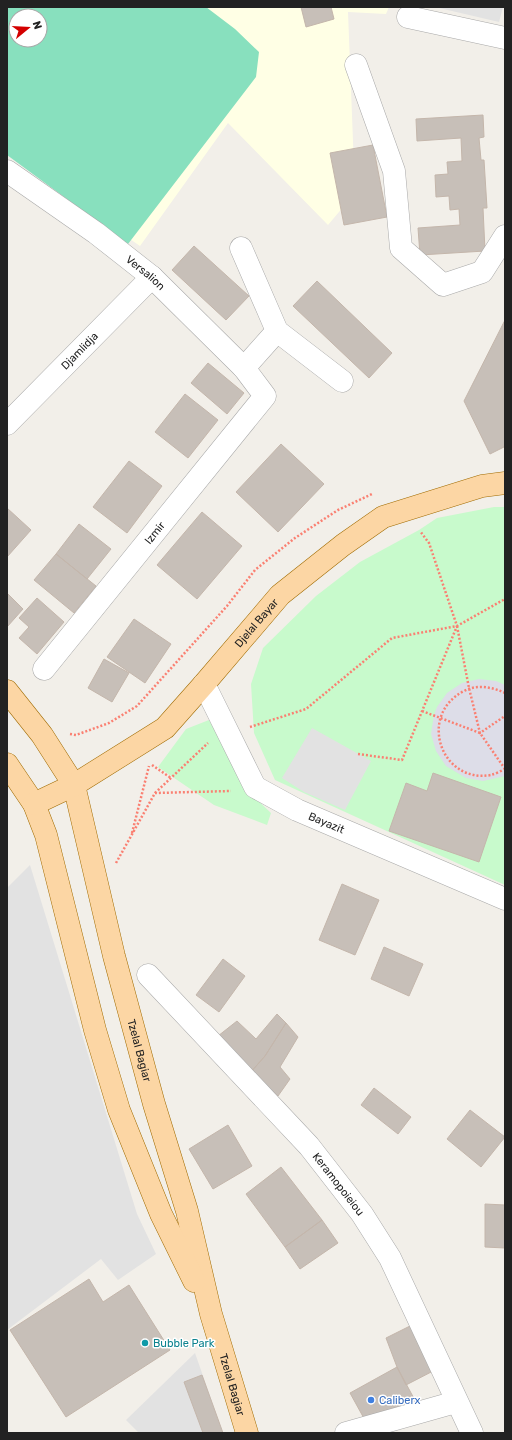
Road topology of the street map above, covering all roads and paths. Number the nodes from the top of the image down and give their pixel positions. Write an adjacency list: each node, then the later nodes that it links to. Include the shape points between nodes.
1 (408, 16): 2 (street)
2 (505, 38)
3 (356, 65): 5 (street, via 394,171 401,248 443,285 482,272)
4 (7, 171): 7 (street, Versalion, via 96,233)
5 (505, 236)
6 (241, 248): 8 (street)
7 (152, 277): 9 (street, Versalion); 12 (street, Djamlidja)
8 (277, 331): 9 (street); 10 (street)
9 (244, 368): 11 (street, Versalion)
10 (342, 381)
11 (265, 396): 18 (street, Izmir)
12 (7, 424)
13 (504, 483): 19 (main road, Djelal Bayar, via 482,486 383,517 280,595)
14 (373, 494): 28 (path, via 338,510 295,538 255,570 227,606 137,706 108,723 76,735)
15 (418, 527): 17 (path, via 429,543)
16 (505, 599): 17 (path)
17 (457, 626): 20 (path); 23 (path); 26 (path, via 392,638 306,709)
18 (44, 669)
19 (204, 684): 34 (main road, Djelal Bayar, via 165,728); 35 (street)
20 (469, 688): 22 (path, via 483,686); 25 (path, via 456,695 446,705); 27 (path)
21 (7, 691): 34 (main road, Tzelal Bagiar, via 42,735)
22 (505, 694)
23 (422, 711): 25 (path); 30 (path, via 402,760)
24 (505, 716): 27 (path)
25 (440, 718): 27 (path); 32 (path, via 438,733 441,748 455,766 476,775 491,775)
26 (248, 728)
27 (480, 733): 32 (path)
28 (70, 734)
29 (211, 742): 33 (path)
30 (358, 754)
31 (7, 764): 37 (main road, Tzelal Bagiar)
32 (505, 769)
33 (171, 778): 36 (path); 38 (path, via 150,764)
34 (74, 786): 37 (main road, Djelal Bayar); 42 (main road, Tzelal Bagiar, via 114,956 154,1104 187,1211)
35 (255, 787): 36 (path, via 236,791); 40 (street, Bayazit, via 297,810)
36 (155, 793): 38 (path)
37 (34, 804): 42 (main road, Tzelal Bagiar, via 46,835 95,1030 119,1110 161,1214)
38 (131, 837): 39 (path)
39 (113, 869)
40 (505, 900)
41 (148, 975): 43 (street, Keramopoieiou, via 309,1146 362,1214 390,1258)
42 (211, 1314): 44 (main road, Tzelal Bagiar)
43 (456, 1402): 45 (street); 46 (street, Keramopoieiou)
44 (246, 1433)
45 (346, 1433)
46 (472, 1433)

